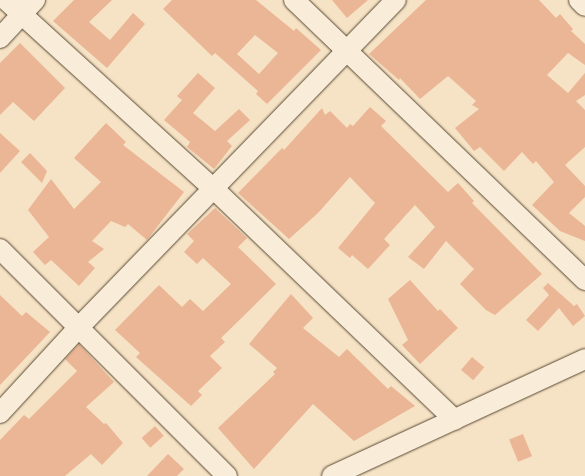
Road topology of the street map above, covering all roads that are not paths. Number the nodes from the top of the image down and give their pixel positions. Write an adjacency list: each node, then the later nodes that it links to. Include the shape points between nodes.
1 (6, 0): 7 (street)
2 (35, 0): 7 (street)
3 (294, 0): 9 (street)
4 (396, 0): 9 (street)
5 (579, 0): 6 (street)
6 (585, 6)
7 (22, 14): 8 (street); 10 (street)
8 (0, 38)
9 (348, 49): 10 (street); 12 (street)
10 (215, 190): 13 (street); 16 (street)
11 (0, 249): 13 (street)
12 (585, 280)
13 (80, 326): 15 (street); 17 (street)
14 (585, 359): 16 (street)
15 (0, 413)
16 (455, 420): 18 (street)
17 (227, 476)
18 (332, 476)

